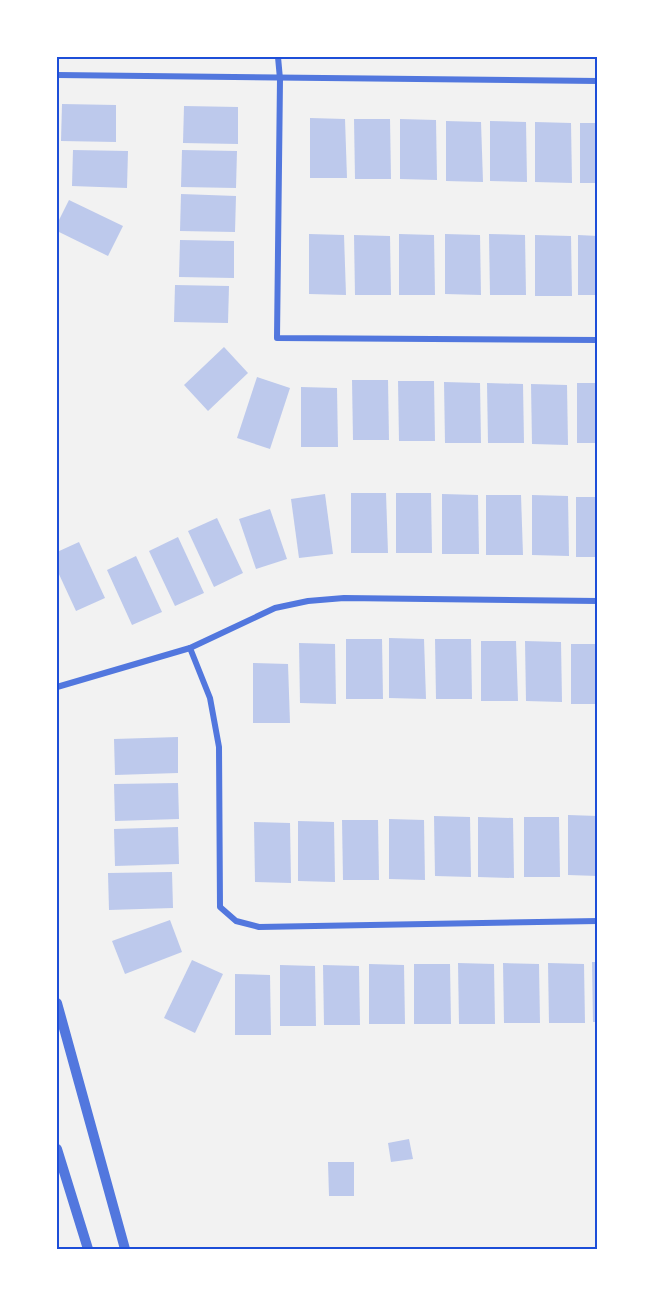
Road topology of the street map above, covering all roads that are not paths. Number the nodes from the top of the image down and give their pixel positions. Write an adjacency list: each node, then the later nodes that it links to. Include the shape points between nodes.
1 (278, 57): 3 (street)
2 (57, 75): 3 (street)
3 (280, 79): 4 (street); 5 (street, via 277,338)
4 (598, 81)
5 (598, 340)
6 (598, 601): 7 (street, via 308,601 275,608)
7 (190, 648): 8 (street); 9 (street, via 210,699 219,747 220,907 236,921 259,927)
8 (57, 687)
9 (598, 921)
10 (57, 1004): 13 (street)
11 (57, 1149): 12 (street)
12 (88, 1249)
13 (125, 1249)

